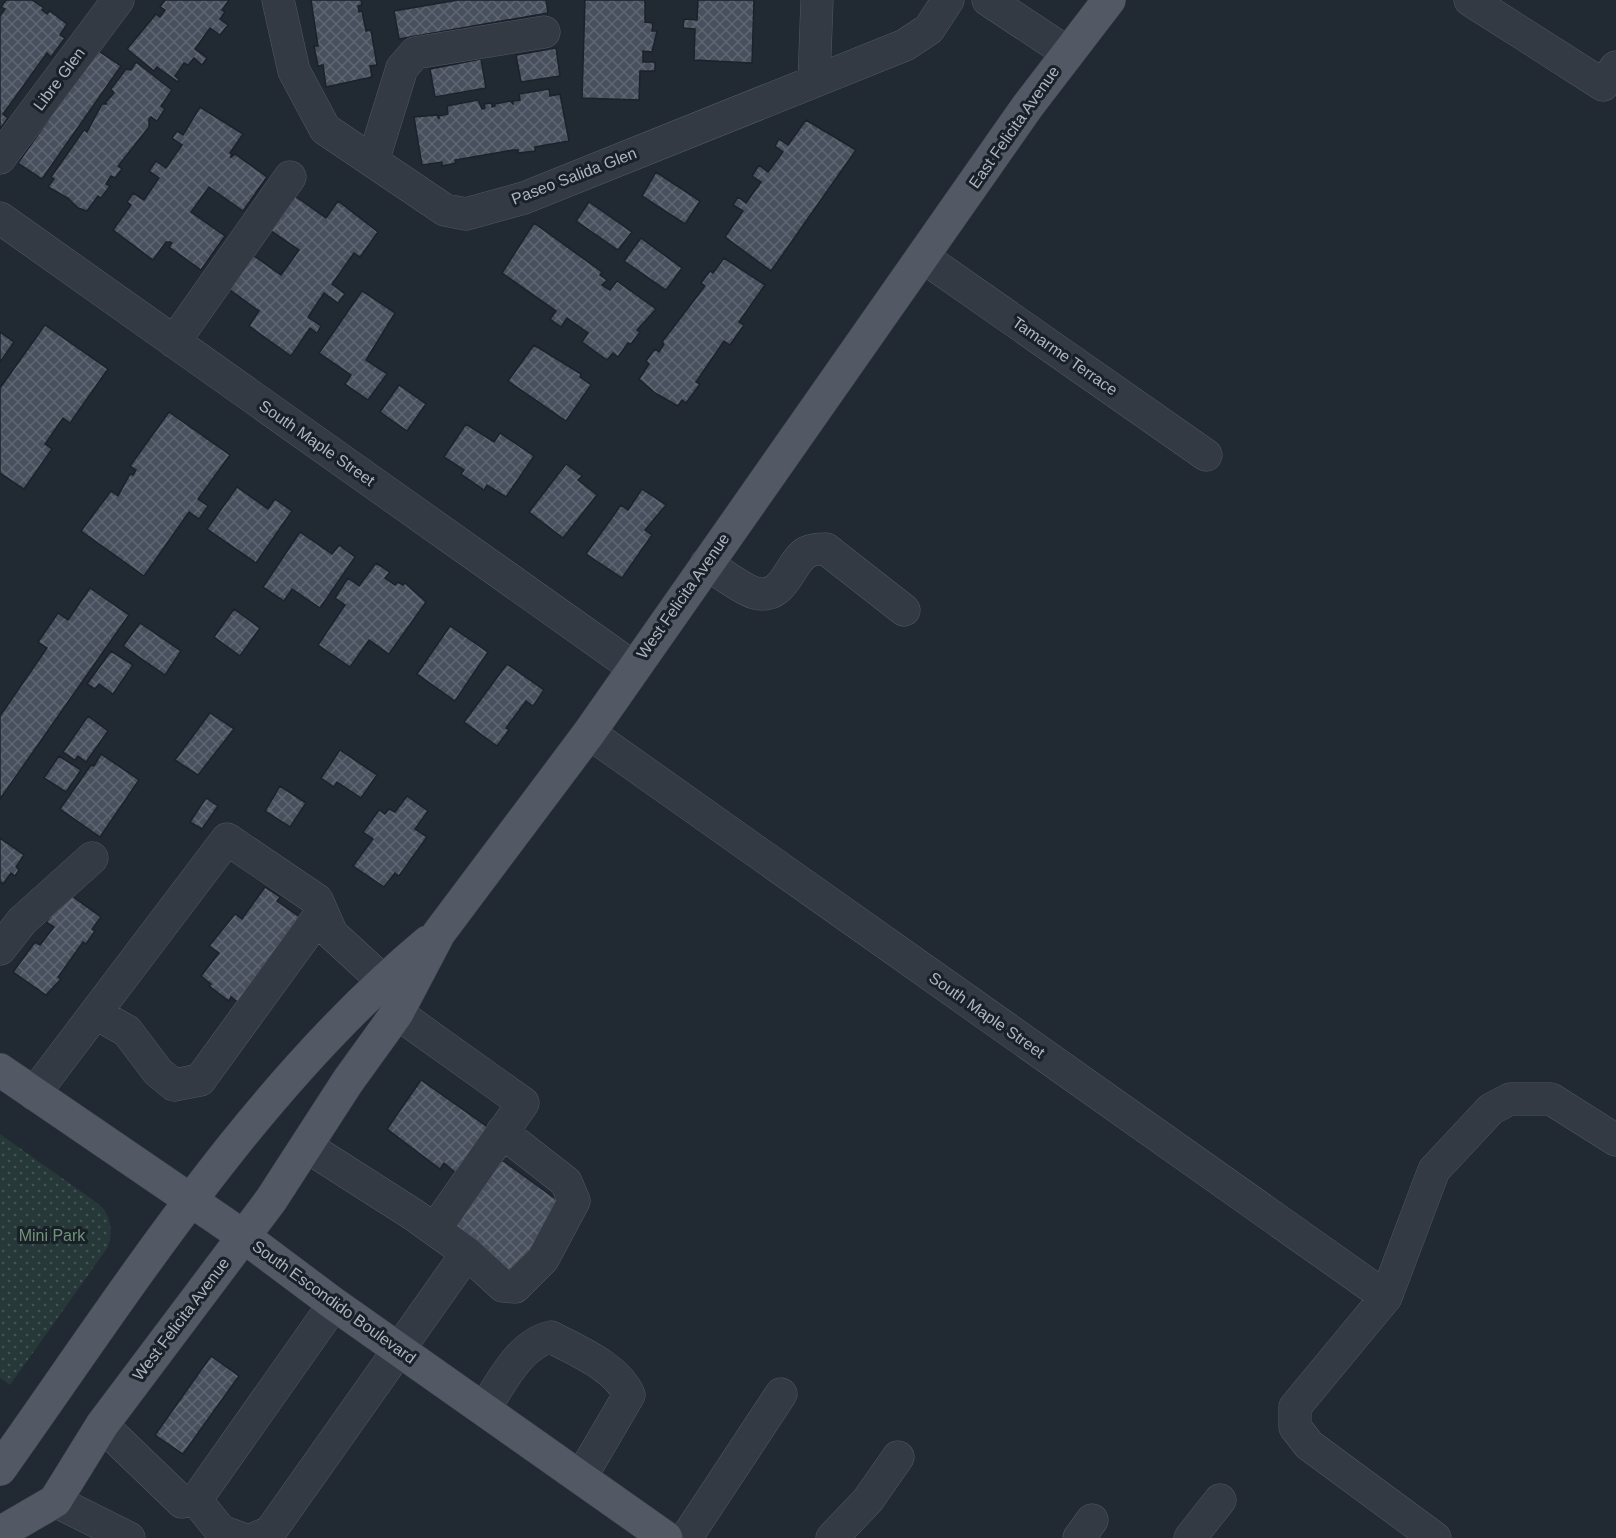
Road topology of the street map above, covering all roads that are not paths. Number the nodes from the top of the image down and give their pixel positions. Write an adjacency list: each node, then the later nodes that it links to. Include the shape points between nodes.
1 (118, 0): 12 (street, Libre Glen)
2 (278, 0): 13 (street, Paseo Salida Glen, via 294,71 326,129)
3 (817, 0): 11 (street)
4 (948, 0): 11 (street, Paseo Salida Glen, via 929,28 905,45)
5 (988, 0): 9 (street)
6 (1470, 0): 10 (street, via 1603,85)
7 (1103, 2): 9 (main road, East Felicita Avenue)
8 (544, 32): 13 (street, via 415,53 402,68)
9 (1068, 53): 16 (main road, East Felicita Avenue)
10 (1616, 67)
11 (814, 81): 13 (street, Paseo Salida Glen, via 524,198 466,214 445,210)
12 (0, 158)
13 (373, 161)
14 (290, 177): 17 (street)
15 (0, 219): 17 (street, South Maple Street)
16 (923, 257): 18 (street, Tamarme Terrace); 19 (main road, West Felicita Avenue)
17 (174, 342): 21 (street, South Maple Street)
18 (1206, 455)
19 (706, 564): 20 (street, via 756,593 771,592 786,580 801,556 810,550 826,549); 21 (main road, West Felicita Avenue)
20 (904, 610)
21 (633, 667): 22 (main road, West Felicita Avenue)
22 (589, 733): 25 (main road, West Felicita Avenue); 39 (street, South Maple Street)
23 (92, 858): 26 (street, via 22,921)
24 (322, 912): 27 (street, via 332,934); 28 (street, via 317,900 227,839); 28 (street, via 200,1080 174,1085 158,1072 127,1031)
25 (439, 933): 27 (main road, West Felicita Avenue); 29 (main road, West Felicita Avenue)
26 (0, 950)
27 (382, 980): 35 (main road, West Felicita Avenue, via 304,1061)
28 (95, 1012): 31 (street)
29 (397, 1013): 32 (street, via 523,1103); 34 (main road, West Felicita Avenue)
30 (0, 1070): 31 (main road, South Escondido Boulevard)
31 (34, 1094): 35 (main road, South Escondido Boulevard)
32 (502, 1132): 36 (street); 38 (street, via 566,1182 574,1201 543,1259 515,1287 503,1286)
33 (1616, 1140): 39 (street, via 1551,1099 1510,1099 1491,1109 1434,1170)
34 (306, 1146): 36 (street); 37 (main road, West Felicita Avenue)
35 (190, 1200): 37 (main road, South Escondido Boulevard); 46 (main road, West Felicita Avenue)
36 (435, 1229): 38 (street)
37 (243, 1236): 40 (main road, South Escondido Boulevard); 44 (main road, West Felicita Avenue)
38 (467, 1253): 41 (street)
39 (1386, 1297): 59 (street, via 1295,1407 1295,1427 1309,1445)
40 (334, 1304): 41 (main road, South Escondido Boulevard); 48 (street)
41 (399, 1350): 43 (main road, South Escondido Boulevard); 54 (street, via 270,1532)
42 (781, 1394): 56 (street)
43 (484, 1409): 47 (main road, South Escondido Boulevard); 47 (street, via 520,1356 539,1340 551,1337 596,1362 625,1385 629,1395)
44 (102, 1425): 48 (street, via 182,1502); 50 (main road, West Felicita Avenue)
45 (898, 1457): 57 (street, via 868,1500)
46 (0, 1469)
47 (581, 1478): 55 (main road, South Escondido Boulevard)
48 (196, 1500): 53 (street, via 221,1531)
49 (1220, 1500): 58 (street)
50 (55, 1502): 51 (main road, West Felicita Avenue); 52 (street)
51 (0, 1533)
52 (129, 1538)
53 (240, 1538)
54 (256, 1538)
55 (666, 1538)
56 (686, 1538)
57 (832, 1538)
58 (1190, 1538)
59 (1435, 1538)

